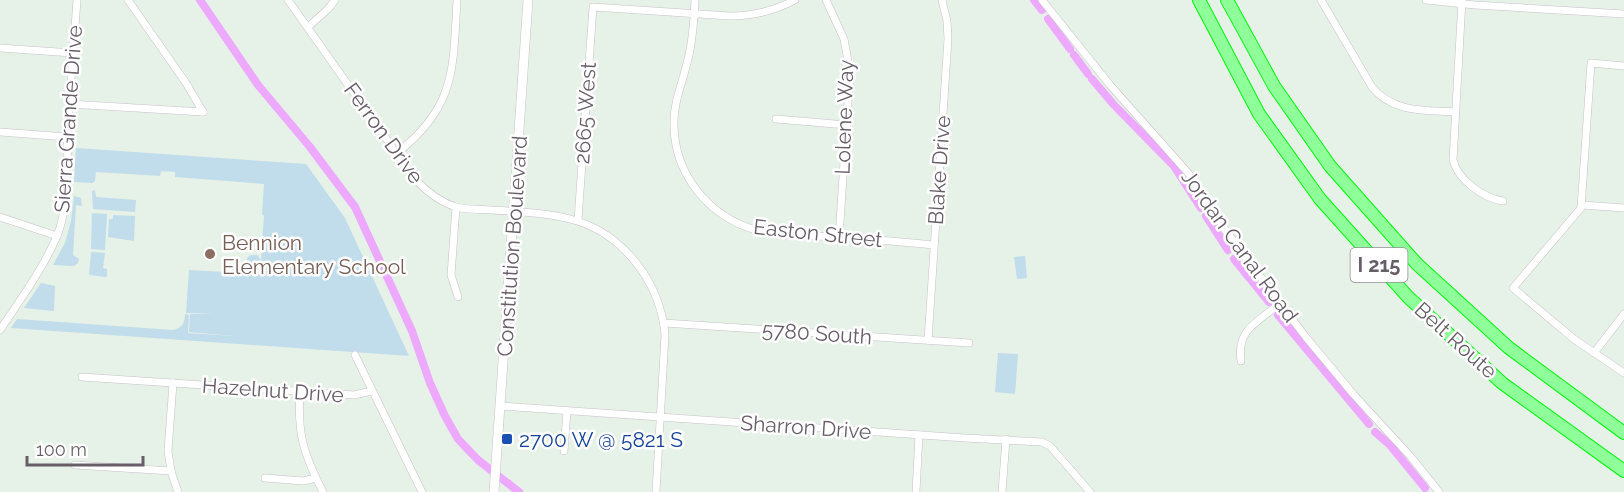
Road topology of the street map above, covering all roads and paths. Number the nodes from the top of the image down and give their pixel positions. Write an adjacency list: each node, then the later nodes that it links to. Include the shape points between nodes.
1 (76, 0): 21 (street, Sierra Grande Drive)
2 (128, 0): 23 (street, via 203,112)
3 (288, 0): 19 (street, Ferron Drive)
4 (335, 0): 19 (street)
5 (457, 0): 29 (street, via 452,68 443,100 426,128)
6 (528, 0): 34 (main road, Constitution Boulevard)
7 (695, 0): 17 (street, Easton Street)
8 (795, 0): 17 (street, via 747,16)
9 (826, 0): 26 (street, Lolene Way, via 847,50)
10 (942, 0): 39 (street, Blake Drive, via 948,39)
11 (1042, 0): 41 (street, Jordan Canal Road, via 1189,174)
12 (1199, 0): 64 (highway, Belt Route / I 215, via 1259,114 1328,208 1408,297 1502,382)
13 (1227, 0): 58 (highway, Belt Route / I 215, via 1274,86 1330,166 1417,264 1509,348)
14 (1321, 0): 24 (street, via 1372,87 1382,97 1405,108)
15 (1426, 0): 16 (street)
16 (1462, 2): 18 (street); 24 (street)
17 (694, 14): 36 (street, 2665 West, via 593,7); 38 (street, Easton Street, via 674,126 679,158 695,189 722,214 754,230)
18 (1624, 14)
19 (308, 27): 29 (street, Ferron Drive)
20 (0, 48): 21 (street)
21 (73, 52): 23 (street, Sierra Grande Drive)
22 (1624, 66): 31 (street, via 1591,63)
23 (69, 104): 28 (street, Sierra Grande Drive)
24 (1455, 112): 30 (street, via 1457,171 1485,196)
25 (776, 119): 26 (street)
26 (847, 125): 38 (street, Lolene Way)
27 (0, 132): 28 (street)
28 (67, 137): 37 (street, Sierra Grande Drive, via 65,193)
29 (397, 153): 32 (street, Ferron Drive, via 429,192)
30 (1503, 201)
31 (1582, 205): 33 (street); 47 (street, via 1513,288)
32 (456, 207): 34 (street, Ferron Drive); 40 (street, via 451,276)
33 (1624, 208)
34 (514, 211): 36 (street, Ferron Drive); 55 (main road, Constitution Boulevard)
35 (0, 217): 37 (street)
36 (578, 220): 43 (street, Ferron Drive, via 606,234 629,254 648,280)
37 (57, 236): 44 (street, Sierra Grande Drive)
38 (839, 237): 39 (street, Easton Street)
39 (934, 244): 45 (street, Blake Drive)
40 (458, 297)
41 (1281, 303): 49 (street, via 1244,335); 75 (street, Jordan Canal Road)
42 (1624, 314): 47 (street)
43 (664, 323): 45 (street, 5780 South); 57 (street, Ferron Drive)
44 (0, 330)
45 (928, 340): 46 (street, 5780 South)
46 (969, 344)
47 (1594, 354): 50 (street)
48 (355, 355): 53 (street)
49 (1241, 361)
50 (1624, 373)
51 (82, 377): 52 (street, Hazelnut Drive)
52 (173, 383): 54 (street, Hazelnut Drive); 63 (street, via 168,436)
53 (372, 391): 54 (street, Hazelnut Drive, via 354,396); 69 (street)
54 (300, 392): 66 (street, via 300,435)
55 (501, 406): 56 (street, Sharron Drive); 70 (main road, Constitution Boulevard)
56 (567, 411): 57 (street, Sharron Drive); 61 (street)
57 (661, 417): 59 (street, Sharron Drive); 71 (street, Ferron Drive)
58 (1624, 433)
59 (920, 435): 60 (street, Sharron Drive); 72 (street)
60 (1006, 439): 73 (street); 74 (street, Sharron Drive, via 1046,444)
61 (564, 451)
62 (75, 465): 63 (street)
63 (171, 471): 67 (street)
64 (1624, 471)
65 (265, 478): 66 (street)
66 (316, 478): 68 (street)
67 (178, 492)
68 (323, 492)
69 (422, 492)
70 (494, 492)
71 (656, 492)
72 (916, 492)
73 (1002, 492)
74 (1090, 492)
75 (1439, 492)

